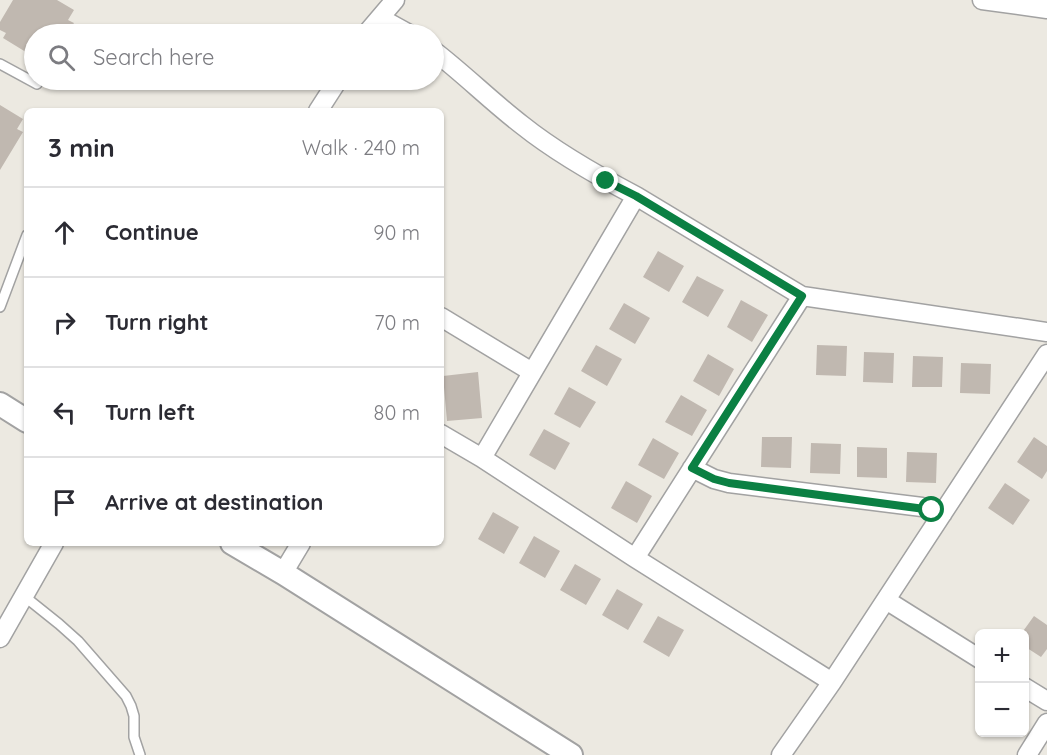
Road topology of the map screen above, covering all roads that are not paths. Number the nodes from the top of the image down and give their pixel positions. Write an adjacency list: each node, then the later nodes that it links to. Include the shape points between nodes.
1 (395, 0): 4 (street)
2 (982, 0): 3 (street)
3 (1047, 9)
4 (380, 18): 5 (street); 6 (street)
5 (375, 24)
6 (391, 24)
7 (444, 59): 12 (street, via 541,139)
8 (0, 64): 9 (lane)
9 (24, 77)
10 (332, 90): 11 (street)
11 (320, 108)
12 (636, 196): 14 (street); 19 (street)
13 (24, 243): 15 (lane)
14 (802, 296): 17 (street); 24 (street)
15 (0, 307)
16 (444, 319): 19 (street)
17 (1047, 332)
18 (1047, 354): 25 (street)
19 (532, 372): 23 (street)
20 (0, 404): 21 (street)
21 (24, 419)
22 (444, 436): 23 (street)
23 (482, 458): 29 (street)
24 (692, 468): 25 (street, via 729,483 922,507); 29 (street)
25 (943, 513): 32 (street)
26 (52, 546): 31 (street)
27 (237, 546): 30 (street)
28 (299, 546): 30 (street)
29 (635, 558): 35 (street)
30 (283, 573): 40 (street)
31 (24, 596): 33 (street); 39 (lane, via 78,641 126,696 134,716 134,737)
32 (886, 600): 34 (street); 35 (street)
33 (0, 638)
34 (975, 656)
35 (832, 682): 41 (street)
36 (1029, 690): 37 (street)
37 (1047, 701)
38 (1047, 723): 42 (street)
39 (140, 755)
40 (571, 755)
41 (781, 755)
42 (1027, 755)

